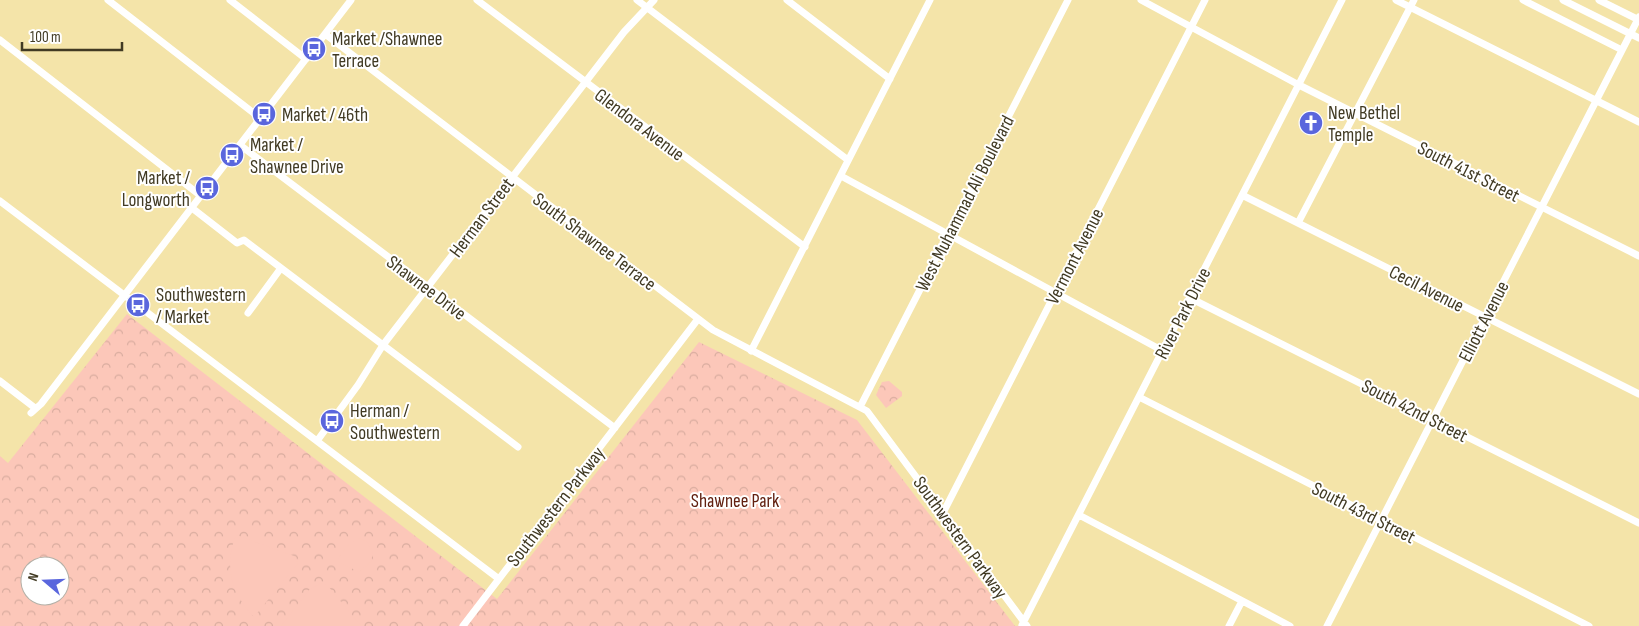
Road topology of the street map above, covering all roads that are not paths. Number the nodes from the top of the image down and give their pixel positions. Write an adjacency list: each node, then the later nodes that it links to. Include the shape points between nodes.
1 (108, 0): 33 (street)
2 (230, 0): 27 (street)
3 (351, 0): 22 (street)
4 (477, 0): 29 (street, Glendora Avenue)
5 (637, 0): 18 (street)
6 (654, 0): 18 (street, Herman Street)
7 (787, 0): 28 (street)
8 (930, 0): 28 (street)
9 (1068, 0): 45 (street, West Muhammad Ali Boulevard)
10 (1141, 0): 21 (street, South 41st Street)
11 (1205, 0): 21 (street, Vermont Avenue)
12 (1342, 0): 30 (street, River Park Drive)
13 (1396, 0): 19 (street)
14 (1414, 0): 19 (street)
15 (1523, 0): 26 (street)
16 (1563, 0): 23 (street)
17 (1600, 0): 20 (street)
18 (647, 7): 29 (street, Herman Street); 36 (street)
19 (1410, 7): 31 (street); 32 (street)
20 (1639, 19): 23 (street, Elliott Avenue)
21 (1191, 27): 30 (street, South 41st Street); 50 (street, Vermont Avenue)
22 (325, 34): 27 (street); 38 (street, South Shawnee Terrace)
23 (1630, 34): 24 (street); 26 (street, Elliott Avenue)
24 (1639, 38)
25 (0, 40): 39 (street)
26 (1622, 50): 31 (street, Elliott Avenue)
27 (306, 59): 33 (street)
28 (890, 79): 36 (street)
29 (584, 82): 38 (street, Herman Street); 46 (street, Glendora Avenue)
30 (1299, 86): 32 (street, South 41st Street); 40 (street, River Park Drive)
31 (1596, 101): 34 (street); 42 (street, Elliott Avenue)
32 (1355, 114): 42 (street, South 41st Street); 44 (street)
33 (260, 118): 35 (street)
34 (1639, 122)
35 (240, 144): 39 (street); 49 (street, Shawnee Drive)
36 (848, 160): 37 (street)
37 (840, 176): 45 (street); 46 (street)
38 (511, 177): 49 (street, Herman Street); 55 (street, South Shawnee Terrace)
39 (201, 196): 43 (street)
40 (1242, 196): 44 (street, Cecil Avenue); 52 (street, River Park Drive)
41 (0, 200): 51 (street, Southwestern Parkway)
42 (1541, 207): 47 (street, South 41st Street); 54 (street, Elliott Avenue)
43 (192, 208): 48 (street, via 237,243 244,240); 51 (street)
44 (1298, 224): 54 (street, Cecil Avenue)
45 (948, 234): 50 (street); 62 (street, West Muhammad Ali Boulevard)
46 (805, 247): 57 (street)
47 (1639, 256)
48 (282, 268): 53 (street); 56 (street)
49 (428, 287): 56 (street, Herman Street); 64 (street, Shawnee Drive)
50 (1055, 293): 58 (street); 67 (street, Vermont Avenue)
51 (125, 295): 59 (street, via 33,410); 65 (street, Southwestern Parkway)
52 (1190, 298): 58 (street, River Park Drive); 63 (street, South 42nd Street)
53 (248, 313)
54 (1485, 317): 60 (street, Cecil Avenue); 63 (street, Elliott Avenue)
55 (698, 319): 57 (street, Southwestern Parkway); 64 (street, Southwestern Parkway)
56 (383, 345): 65 (street, Herman Street); 66 (street)
57 (752, 351): 62 (street, Southwestern Parkway)
58 (1163, 351): 61 (street, River Park Drive)
59 (0, 381)
60 (1639, 394)
61 (1139, 397): 68 (street, River Park Drive); 69 (street, South 43rd Street)
62 (860, 407): 67 (street, Southwestern Parkway, via 875,420)
63 (1433, 420): 69 (street, Elliott Avenue); 70 (street, South 42nd Street)
64 (615, 428): 71 (street, Southwestern Parkway)
65 (317, 441): 71 (street, Southwestern Parkway)
66 (518, 447)
67 (944, 513): 73 (street, Southwestern Parkway)
68 (1079, 515): 72 (street); 73 (street, River Park Drive)
69 (1381, 521): 77 (street, Elliott Avenue); 78 (street, South 43rd Street)
70 (1639, 523)
71 (499, 579): 74 (street)
72 (1242, 601): 75 (street); 76 (street)
73 (1024, 625)
74 (463, 626)
75 (1229, 626)
76 (1290, 626)
77 (1327, 626)
78 (1589, 626)

